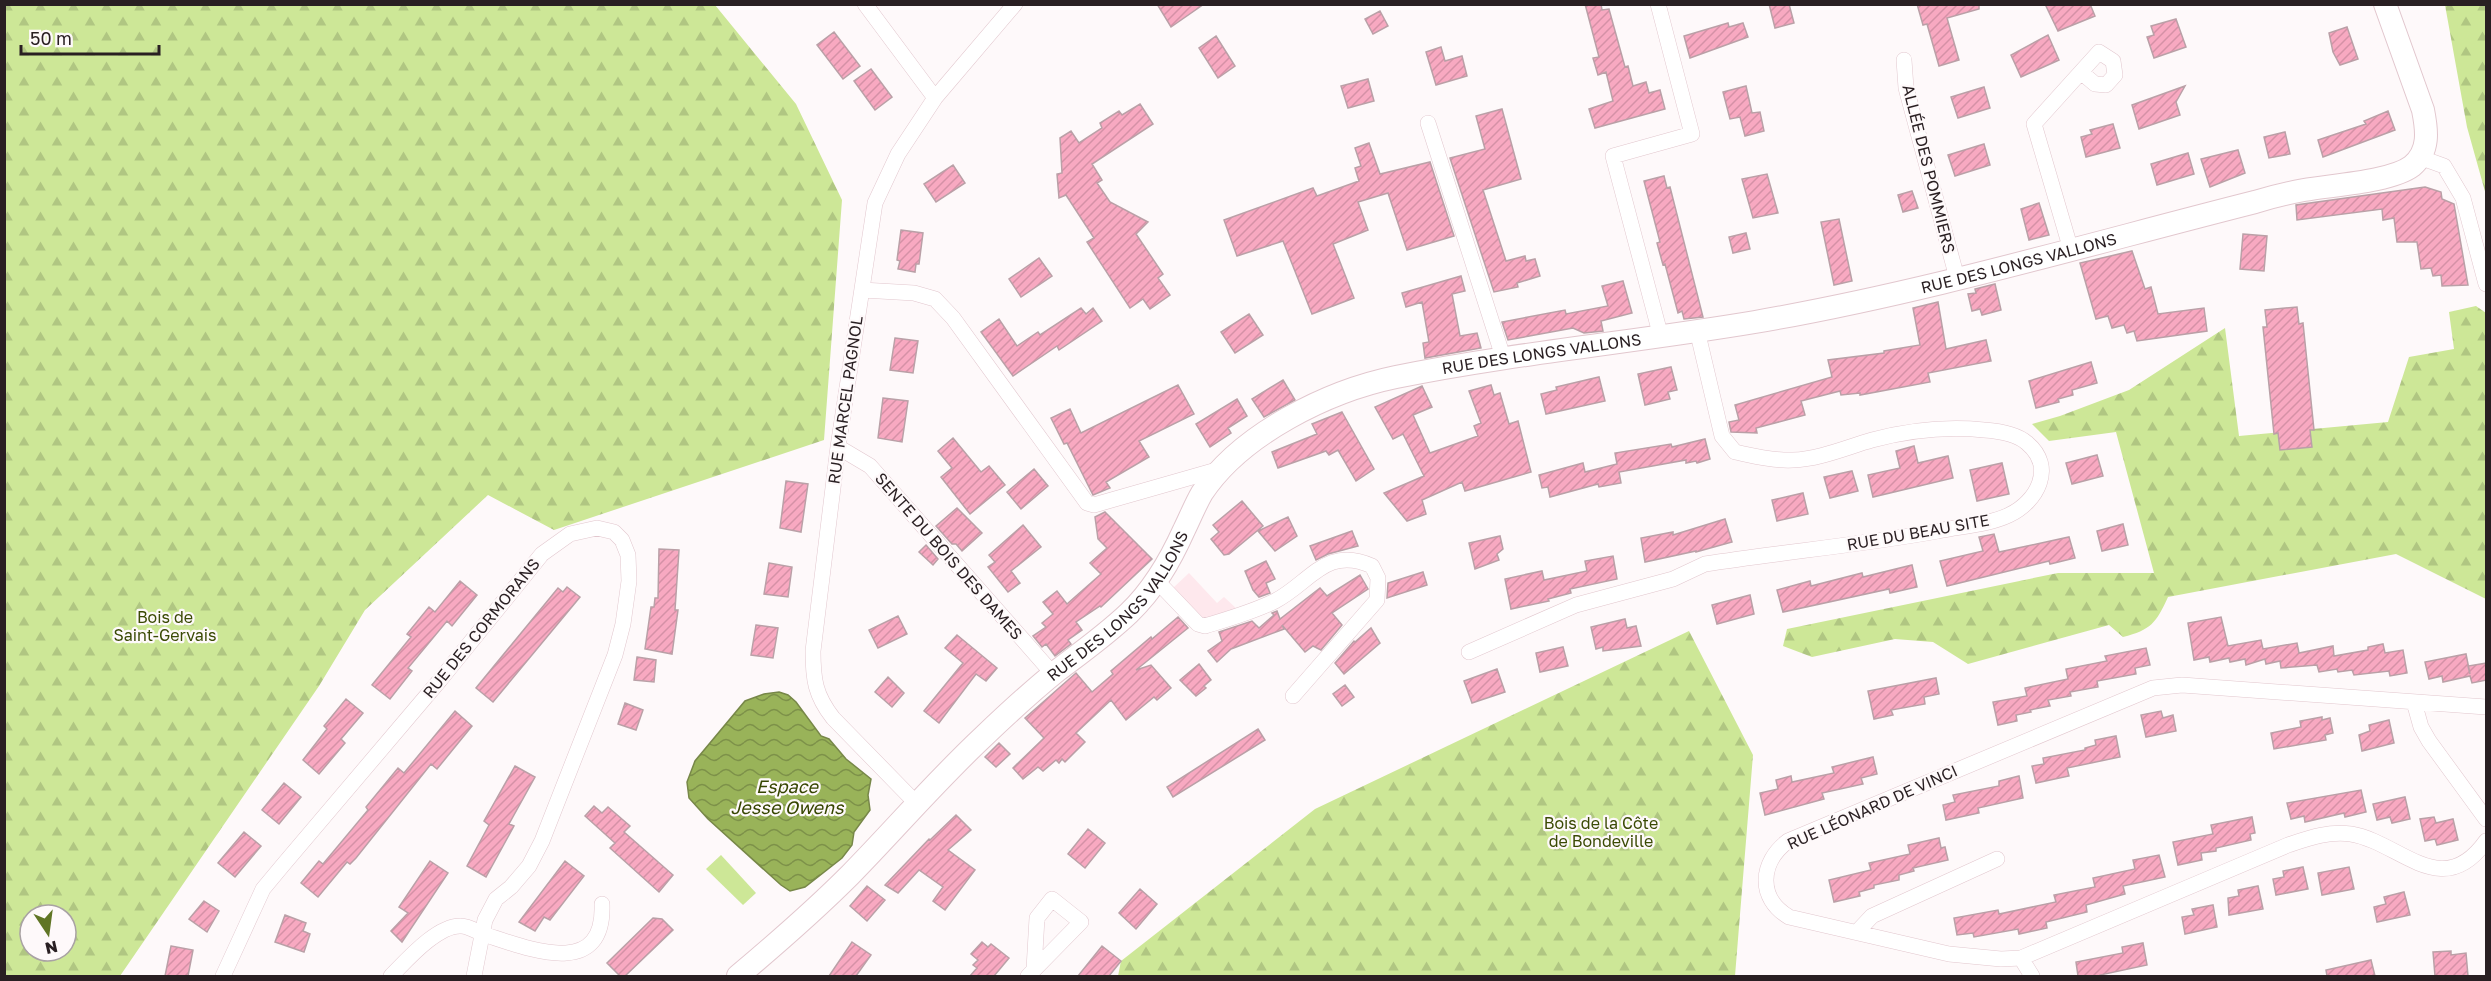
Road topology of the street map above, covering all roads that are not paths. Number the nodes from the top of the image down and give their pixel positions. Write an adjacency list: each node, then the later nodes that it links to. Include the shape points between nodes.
1 (865, 4): 7 (street)
2 (1015, 4): 7 (street, RUE MARCEL PAGNOL)
3 (1658, 4): 15 (street, via 1692,134 1613,156)
4 (2385, 4): 9 (street, via 2425,119 2426,143)
5 (1904, 60): 11 (street, ALLÉE DES POMMIERS, via 1906,87)
6 (2082, 72): 10 (street, via 2034,124)
7 (935, 98): 13 (street, RUE MARCEL PAGNOL, via 898,154 875,203)
8 (1428, 123): 16 (street)
9 (2419, 157): 10 (street, RUE DES LONGS VALLONS, via 2411,166 2385,177 2296,191); 12 (street, via 2444,165 2463,198)
10 (2071, 250): 11 (street, RUE DES LONGS VALLONS)
11 (1957, 278): 14 (street, RUE DES LONGS VALLONS, via 1756,322)
12 (2487, 284)
13 (862, 290): 17 (street, RUE MARCEL PAGNOL); 18 (street, via 914,293 935,299 1088,503 1094,505)
14 (1697, 330): 15 (street, RUE DES LONGS VALLONS); 20 (street, RUE DU BEAU SITE, via 1722,436 1735,452 1793,460 1911,431 1992,430 2027,442 2042,471 2038,490 2026,506 1977,524 1705,564 1674,579 1575,605)
15 (1661, 337): 16 (street, RUE DES LONGS VALLONS)
16 (1504, 360): 18 (street, RUE DES LONGS VALLONS, via 1399,376 1352,389 1264,434)
17 (838, 447): 21 (street, SENTE DU BOIS DES DAMES, via 870,466); 25 (street, RUE MARCEL PAGNOL, via 813,651 813,681 833,718)
18 (1220, 469): 19 (street, RUE DES LONGS VALLONS, via 1199,497)
19 (1157, 581): 21 (street, RUE DES LONGS VALLONS, via 1127,615); 22 (street, via 1198,624 1205,626 1276,600 1314,571 1343,559 1372,566 1378,578 1377,600)
20 (1469, 652)
21 (1053, 674): 25 (street, RUE DES LONGS VALLONS, via 987,732)
22 (1293, 696)
23 (2414, 702): 24 (street, RUE LÉONARD DE VINCI); 26 (street, via 2429,741); 30 (street, RUE LÉONARD DE VINCI, via 2182,685 2153,688 1780,846 1769,863 1767,894 1773,903 1789,917)
24 (2487, 707)
25 (916, 803): 36 (street, RUE DES LONGS VALLONS, via 850,874)
26 (2487, 819)
27 (2487, 841): 32 (street, RUE LÉONARD DE VINCI, via 2472,858 2444,868 2413,862 2352,834 2328,833 2288,845)
28 (1997, 859): 30 (street, via 1872,916)
29 (602, 904): 31 (street, via 603,922 596,939 574,954 539,950)
30 (1857, 932): 32 (street, RUE LÉONARD DE VINCI, via 1949,954)
31 (481, 933): 33 (street, RUE DES CORMORANS, via 496,898 529,866 542,841 615,655 629,581 628,555 614,532 597,528 570,534 542,554 263,889); 34 (street, via 461,926 445,929); 35 (street, RUE DES CORMORANS)
32 (2021, 958): 37 (street)
33 (223, 976)
34 (391, 976)
35 (474, 976)
36 (738, 976)
37 (2032, 976)

